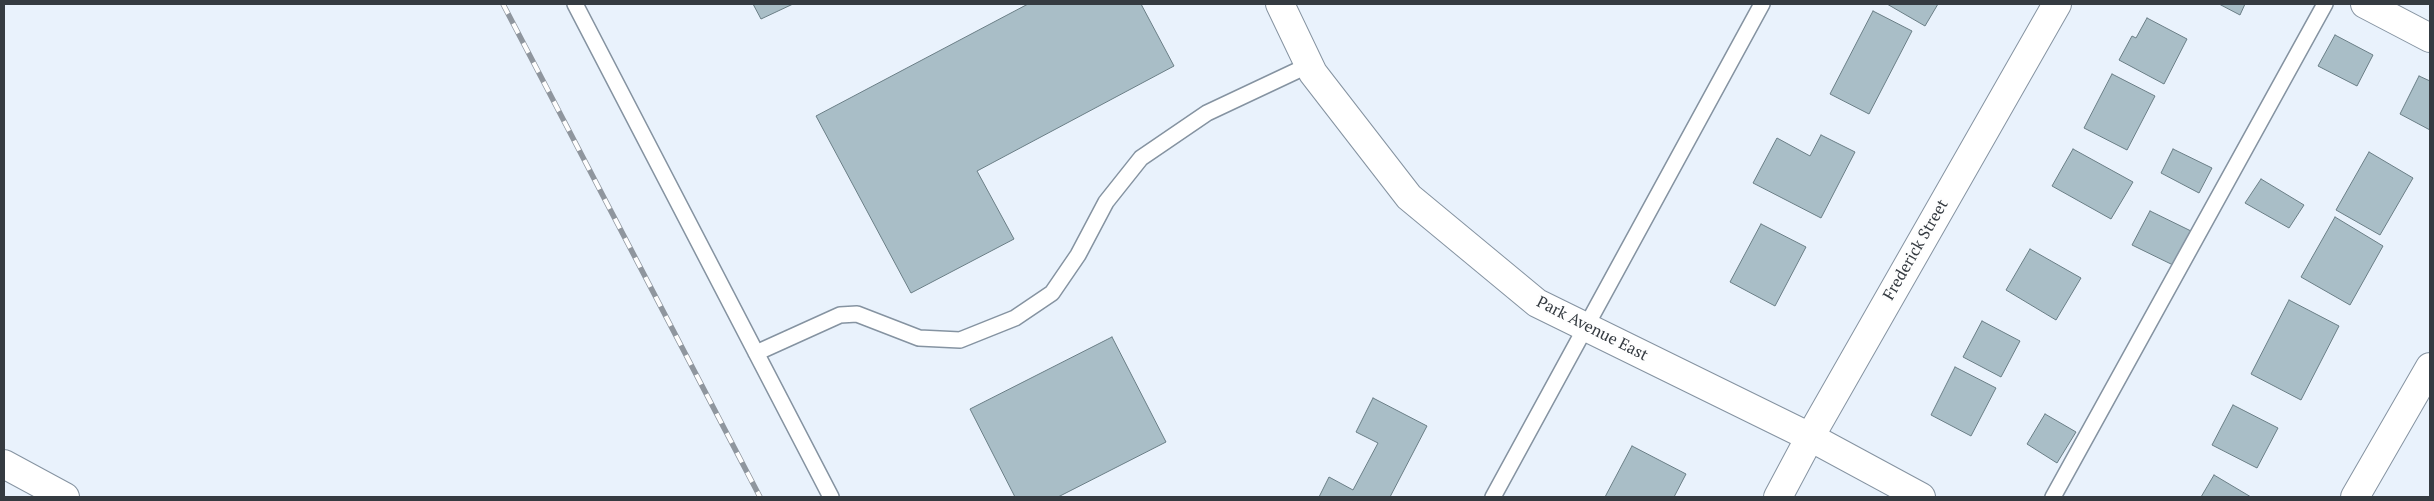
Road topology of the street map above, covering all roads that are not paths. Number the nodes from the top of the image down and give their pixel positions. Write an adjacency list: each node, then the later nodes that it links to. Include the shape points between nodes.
1 (575, 4): 10 (lane)
2 (1280, 4): 8 (street, Park Avenue East)
3 (1762, 4): 9 (lane)
4 (2056, 4): 12 (street, Frederick Street)
5 (2325, 4): 19 (lane)
6 (2365, 4): 7 (street)
7 (2430, 38)
8 (1309, 65): 9 (street, Park Avenue East, via 1409,197 1537,303); 10 (lane, via 1207,114 1141,158 1106,202 1078,255 1052,292 1014,318 960,340 919,338 857,314 840,315)
9 (1585, 327): 12 (street, Park Avenue East); 16 (lane)
10 (756, 353): 15 (lane)
11 (2430, 367): 20 (street)
12 (1810, 437): 17 (street, Frederick Street); 18 (street, Park Avenue East)
13 (4, 464): 14 (street)
14 (65, 497)
15 (832, 497)
16 (1493, 497)
17 (1778, 497)
18 (1921, 497)
19 (2053, 497)
20 (2355, 497)

